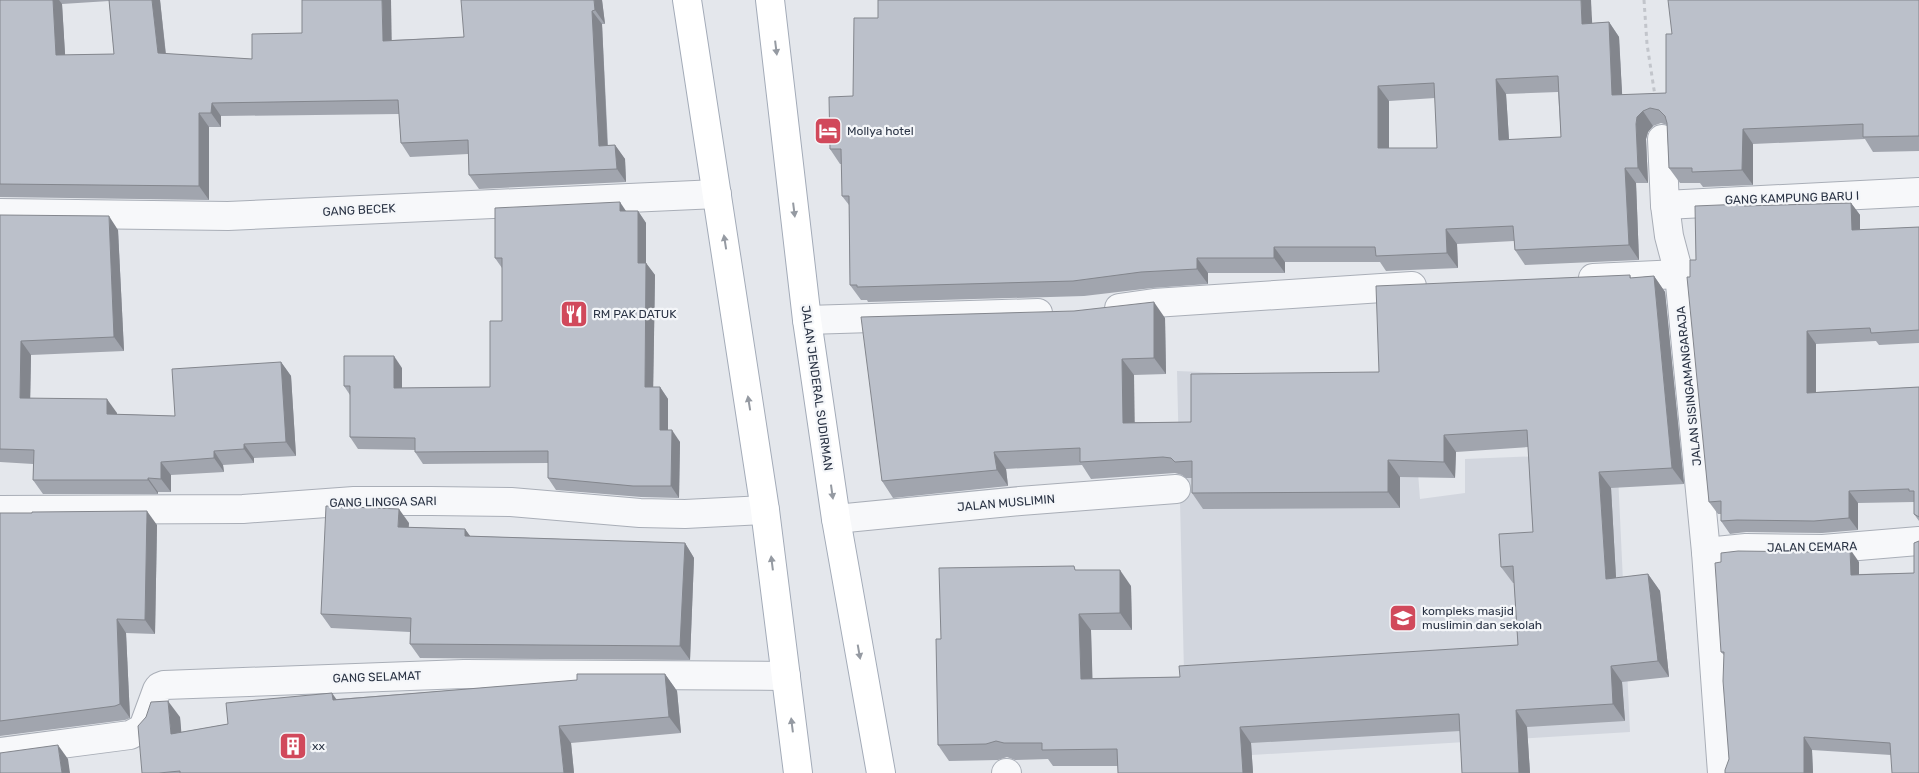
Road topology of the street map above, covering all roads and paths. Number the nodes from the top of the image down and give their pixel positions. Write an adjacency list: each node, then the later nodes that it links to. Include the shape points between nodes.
1 (687, 0): 6 (main road)
2 (770, 0): 14 (main road, JALAN JENDERAL SUDIRMAN, one-way to 14)
3 (1644, 0): 4 (path, via 1646,44)
4 (1662, 139): 7 (street, JALAN SISINGAMANGARAJA)
5 (1919, 192): 7 (street, GANG KAMPUNG BARU I)
6 (717, 194): 8 (street, GANG BECEK, via 228,216); 17 (main road, one-way to 6)
7 (1665, 205): 9 (street, JALAN SISINGAMANGARAJA)
8 (0, 213)
9 (1678, 274): 10 (street); 20 (street, JALAN SISINGAMANGARAJA)
10 (1571, 279)
11 (1434, 285): 12 (street, via 1154,303)
12 (1092, 311)
13 (1061, 312): 14 (street)
14 (807, 320): 18 (main road, JALAN JENDERAL SUDIRMAN, one-way to 18)
15 (1176, 489): 18 (street, JALAN MUSLIMIN)
16 (0, 510): 17 (street, GANG LINGGA SARI, via 243,509 354,501 511,502 640,513)
17 (765, 510): 21 (main road, one-way to 17)
18 (836, 519): 24 (main road, JALAN JENDERAL SUDIRMAN, one-way to 24)
19 (1919, 541): 20 (street, JALAN CEMARA, via 1823,549 1746,548)
20 (1706, 552): 25 (street, JALAN SISINGAMANGARAJA)
21 (786, 676): 22 (street, GANG SELAMAT, via 464,674 164,685 159,686 143,728 138,732); 23 (main road, one-way to 21)
22 (0, 752)
23 (798, 773)
24 (881, 773)
25 (1722, 773)

